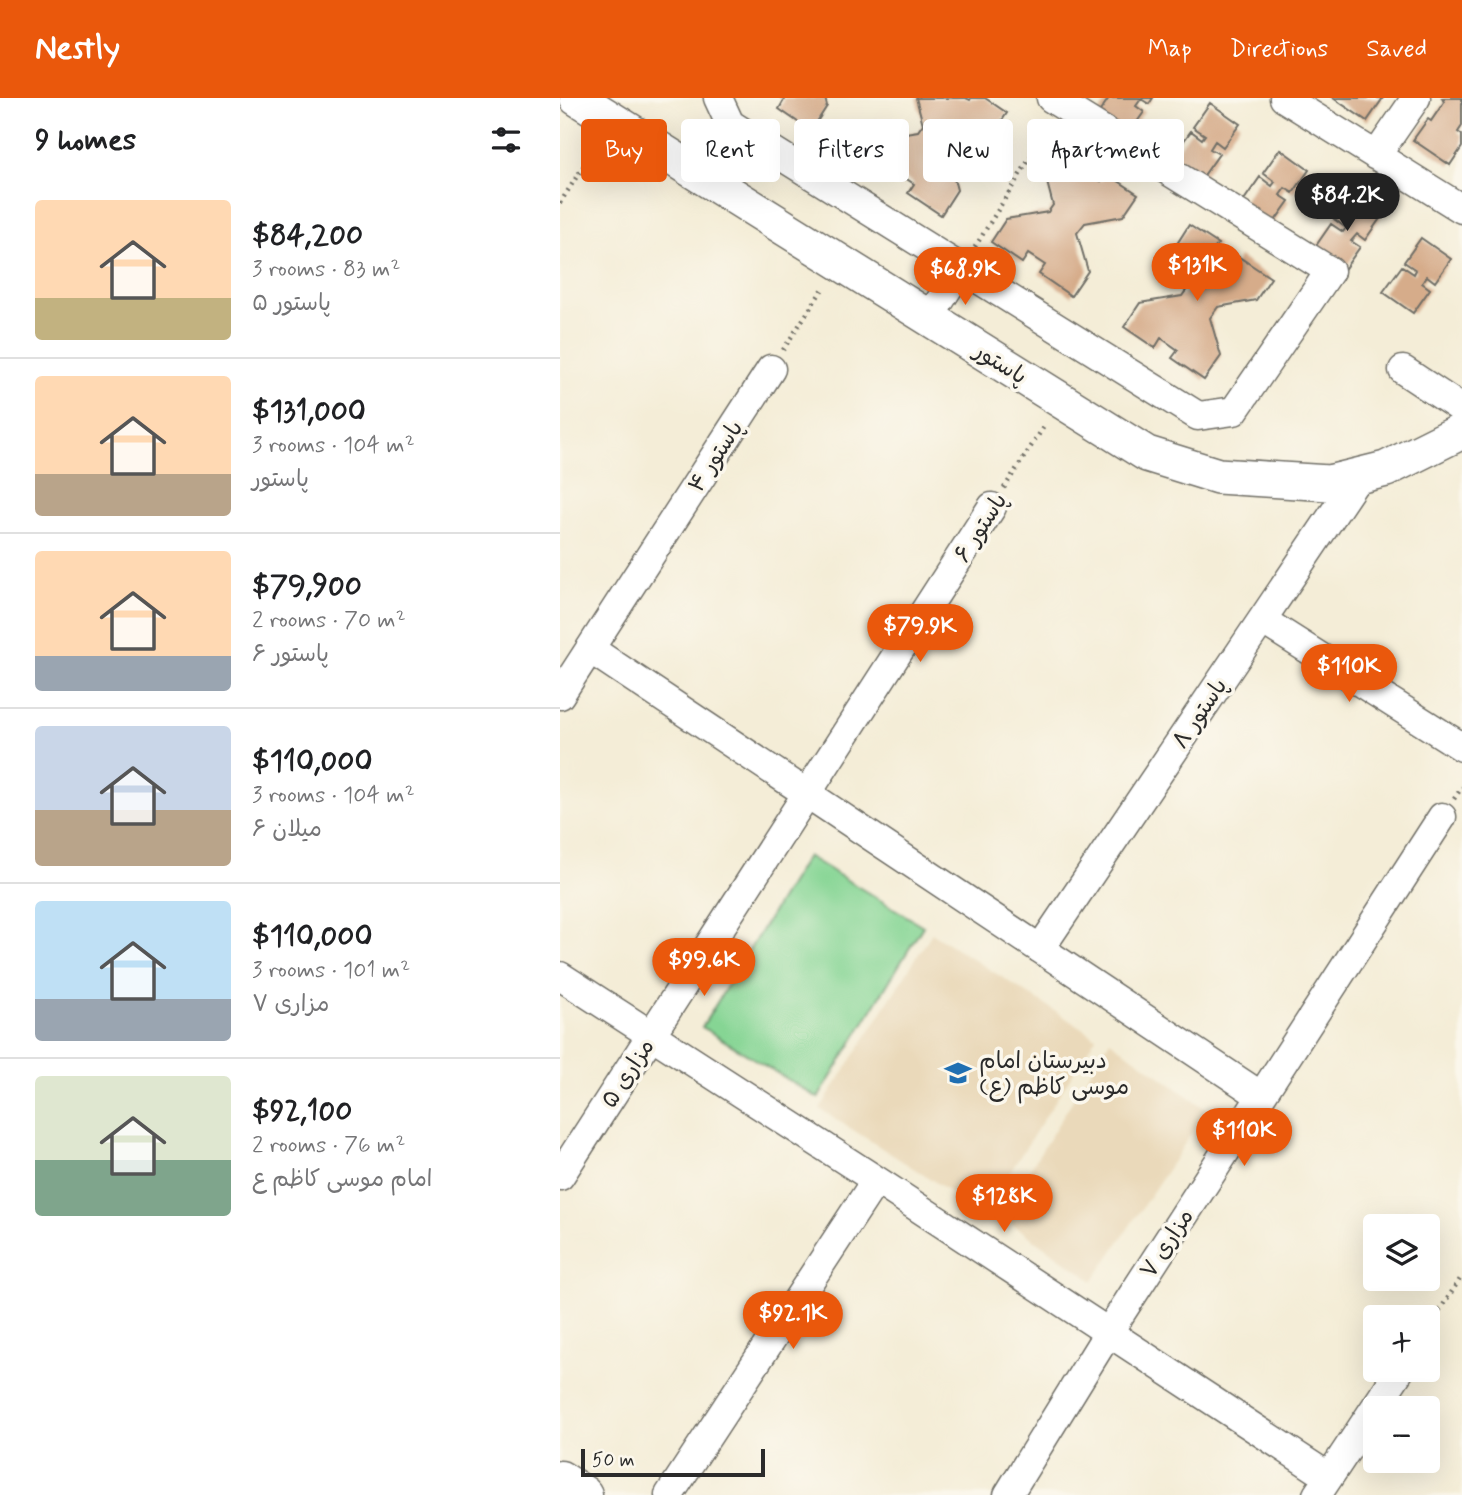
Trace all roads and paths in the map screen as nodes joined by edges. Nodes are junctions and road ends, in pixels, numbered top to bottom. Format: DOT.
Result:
graph roads {
  1 [pos="577,98"];
  2 [pos="719,98"];
  3 [pos="1284,98"];
  4 [pos="1416,98"];
  5 [pos="1057,102"];
  6 [pos="610,119"];
  7 [pos="667,155"];
  8 [pos="1376,156"];
  9 [pos="581,171"];
  10 [pos="560,203"];
  11 [pos="1461,206"];
  12 [pos="840,263"];
  13 [pos="961,268"];
  14 [pos="929,318"];
  15 [pos="771,369"];
  16 [pos="1404,370"];
  17 [pos="1061,400"];
  18 [pos="1462,409"];
  19 [pos="1462,430"];
  20 [pos="1359,476"];
  21 [pos="992,507"];
  22 [pos="1262,620"];
  23 [pos="590,649"];
  24 [pos="560,695"];
  25 [pos="1462,747"];
  26 [pos="807,794"];
  27 [pos="1442,817"];
  28 [pos="1040,950"];
  29 [pos="560,976"];
  30 [pos="650,1036"];
  31 [pos="1261,1096"];
  32 [pos="560,1176"];
  33 [pos="876,1180"];
  34 [pos="1462,1276"];
  35 [pos="1440,1310"];
  36 [pos="1108,1333"];
  37 [pos="1392,1382"];
  38 [pos="560,1480"];
  39 [pos="1323,1486"];
  40 [pos="583,1495"];
  41 [pos="669,1495"];
  42 [pos="1009,1495"];
  1 -- 6 [label="street, پاستور"];
  2 -- 13 [label="street"];
  3 -- 8 [label="street"];
  4 -- 8 [label="street"];
  5 -- 13 [label="path"];
  5 -- 13 [label="street"];
  7 -- 12 [label="street, پاستور"];
  8 -- 11 [label="street"];
  9 -- 10 [label="path"];
  12 -- 14 [label="street, پاستور"];
  12 -- 15 [label="path"];
  13 -- 14 [label="street"];
  14 -- 17 [label="street, پاستور"];
  15 -- 23 [label="street, پاستور ۴"];
  16 -- 18 [label="street"];
  17 -- 20 [label="street, پاستور"];
  17 -- 21 [label="path, پاستور ۶"];
  19 -- 20 [label="street, پاستور"];
  20 -- 22 [label="street, پاستور ۸"];
  21 -- 26 [label="street, پاستور ۶"];
  22 -- 25 [label="street"];
  22 -- 28 [label="street, پاستور ۸"];
  23 -- 24 [label="street, پاستور ۴"];
  23 -- 26 [label="street"];
  26 -- 28 [label="street"];
  26 -- 30 [label="street, مزاری ۵"];
  27 -- 31 [label="street, مزاری ۷"];
  28 -- 31 [label="street"];
  29 -- 30 [label="street"];
  30 -- 32 [label="street, مزاری ۵"];
  30 -- 33 [label="street"];
  31 -- 36 [label="street, مزاری ۷"];
  33 -- 36 [label="street"];
  33 -- 41 [label="street"];
  34 -- 35 [label="path"];
  36 -- 39 [label="street"];
  36 -- 42 [label="street, مزاری ۷"];
  37 -- 39 [label="street"];
  38 -- 40 [label="main road"];
}
